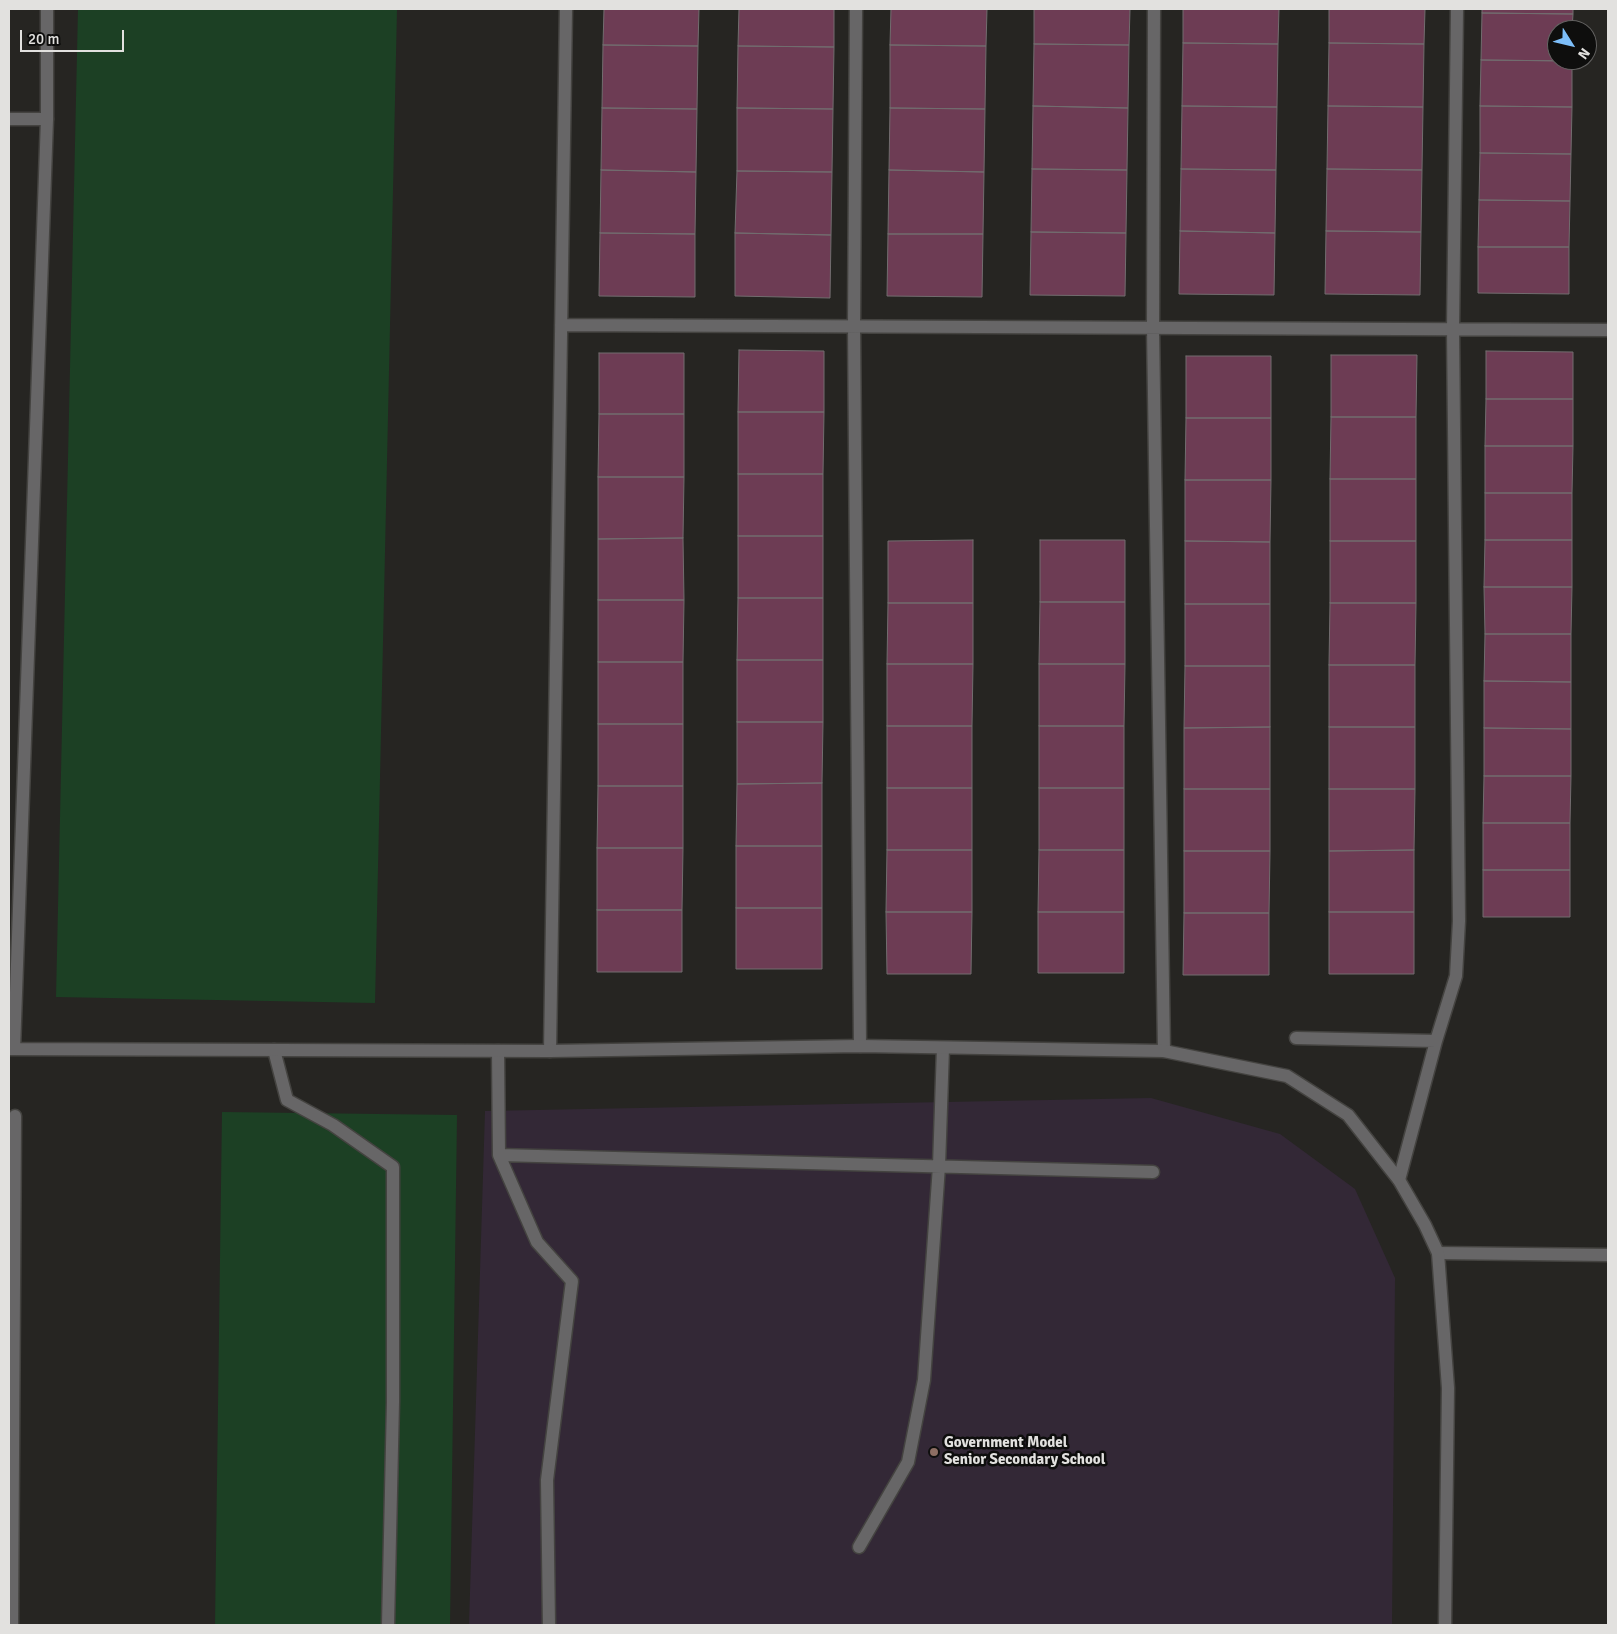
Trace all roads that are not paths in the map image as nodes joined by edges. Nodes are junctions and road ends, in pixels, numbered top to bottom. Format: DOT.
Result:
graph roads {
  1 [pos="47,9"];
  2 [pos="566,9"];
  3 [pos="856,9"];
  4 [pos="1154,9"];
  5 [pos="1457,9"];
  6 [pos="9,119"];
  7 [pos="47,119"];
  8 [pos="562,325"];
  9 [pos="854,326"];
  10 [pos="1153,329"];
  11 [pos="1454,329"];
  12 [pos="1608,330"];
  13 [pos="1296,1038"];
  14 [pos="1436,1041"];
  15 [pos="860,1046"];
  16 [pos="943,1048"];
  17 [pos="11,1049"];
  18 [pos="274,1050"];
  19 [pos="498,1051"];
  20 [pos="1164,1051"];
  21 [pos="550,1052"];
  22 [pos="15,1116"];
  23 [pos="499,1155"];
  24 [pos="939,1166"];
  25 [pos="1153,1172"];
  26 [pos="1399,1180"];
  27 [pos="1438,1253"];
  28 [pos="1608,1255"];
  29 [pos="859,1547"];
  30 [pos="12,1625"];
  31 [pos="388,1625"];
  32 [pos="549,1625"];
  33 [pos="1446,1625"];
  1 -- 7 [label="street"];
  2 -- 8 [label="street"];
  3 -- 9 [label="street"];
  4 -- 10 [label="street"];
  5 -- 11 [label="street"];
  6 -- 7 [label="street"];
  7 -- 17 [label="street"];
  8 -- 9 [label="street"];
  8 -- 21 [label="street"];
  9 -- 10 [label="street"];
  9 -- 15 [label="street"];
  10 -- 11 [label="street"];
  10 -- 20 [label="street"];
  11 -- 12 [label="street"];
  11 -- 14 [label="street"];
  13 -- 14 [label="street"];
  14 -- 26 [label="street"];
  15 -- 16 [label="street"];
  15 -- 21 [label="street"];
  16 -- 20 [label="street"];
  16 -- 24 [label="street"];
  17 -- 18 [label="street"];
  18 -- 19 [label="street"];
  18 -- 31 [label="street"];
  19 -- 21 [label="street"];
  19 -- 23 [label="street"];
  20 -- 26 [label="street"];
  22 -- 30 [label="street"];
  23 -- 24 [label="street"];
  23 -- 32 [label="street"];
  24 -- 25 [label="street"];
  24 -- 29 [label="street"];
  26 -- 27 [label="street"];
  27 -- 28 [label="street"];
  27 -- 33 [label="street"];
}
